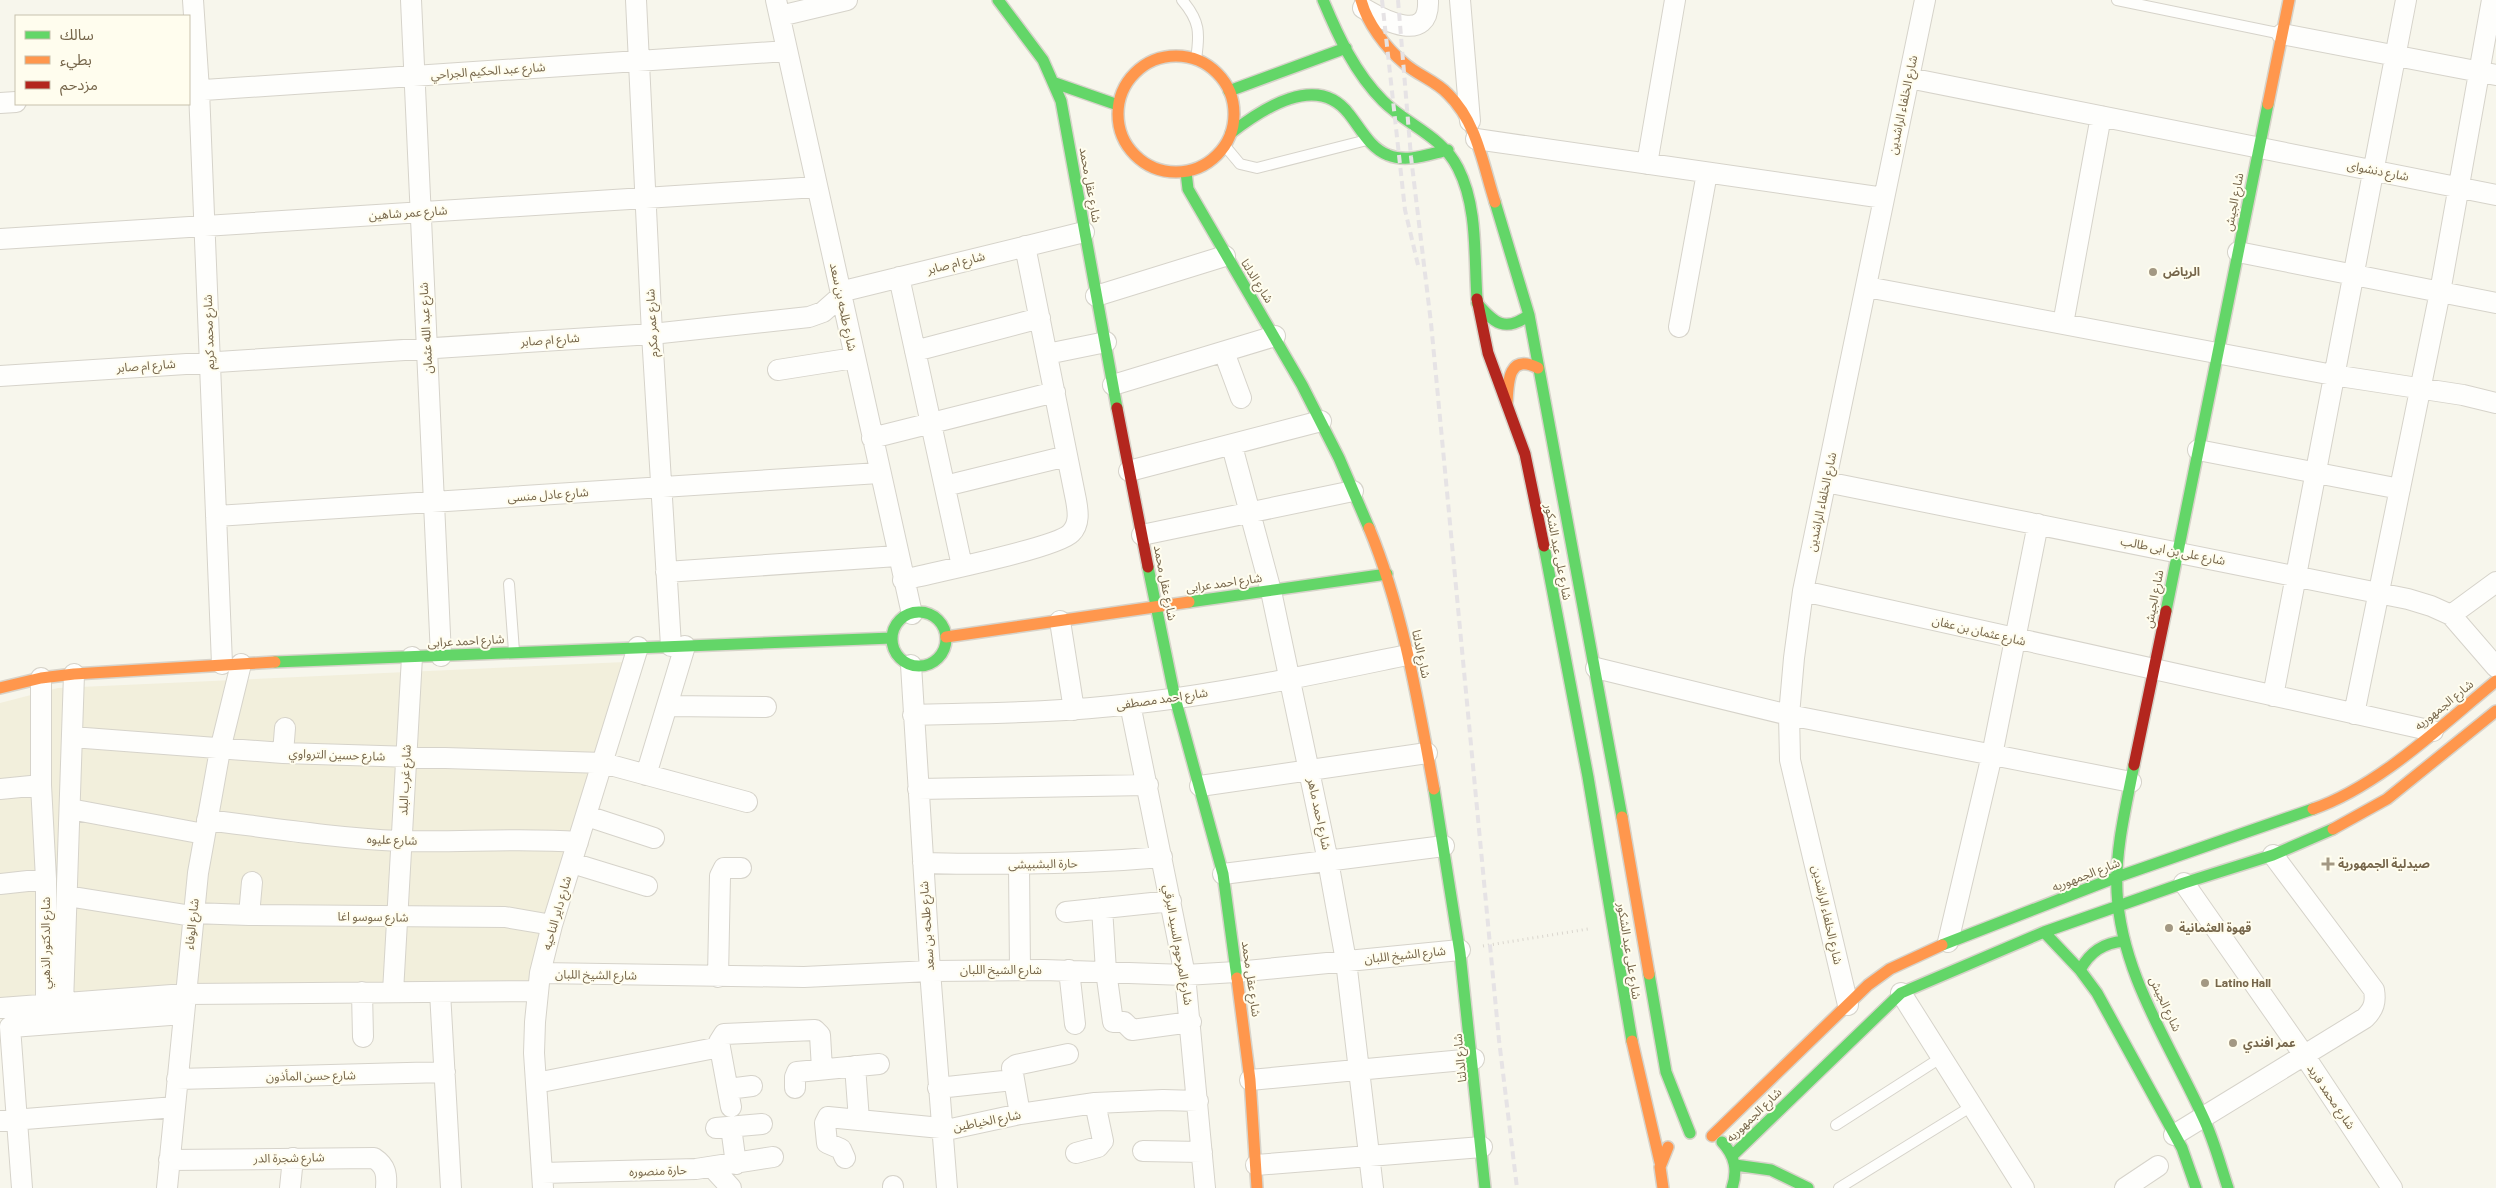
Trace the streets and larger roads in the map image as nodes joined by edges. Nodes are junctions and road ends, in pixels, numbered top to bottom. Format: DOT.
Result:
graph roads {
  1 [pos="193,0"];
  2 [pos="411,0"];
  3 [pos="636,0"];
  4 [pos="847,0"];
  5 [pos="998,0"];
  6 [pos="1323,0"];
  7 [pos="1428,0"];
  8 [pos="1460,0"];
  9 [pos="1675,0"];
  10 [pos="1910,0"];
  11 [pos="2289,0"];
  12 [pos="2406,0"];
  13 [pos="2492,0"];
  14 [pos="1362,4"];
  15 [pos="778,8"];
  16 [pos="1923,9"];
  17 [pos="2282,34"];
  18 [pos="1346,48"];
  19 [pos="787,51"];
  20 [pos="2395,56"];
  21 [pos="640,61"];
  22 [pos="2488,73"];
  23 [pos="414,76"];
  24 [pos="1909,78"];
  25 [pos="1056,83"];
  26 [pos="194,90"];
  27 [pos="1229,90"];
  28 [pos="0,102"];
  29 [pos="15,102"];
  30 [pos="1118,105"];
  31 [pos="2101,116"];
  32 [pos="1473,130"];
  33 [pos="1232,133"];
  34 [pos="2259,147"];
  35 [pos="1448,150"];
  36 [pos="1647,164"];
  37 [pos="2373,170"];
  38 [pos="1186,172"];
  39 [pos="1707,172"];
  40 [pos="817,187"];
  41 [pos="2458,188"];
  42 [pos="2496,195"];
  43 [pos="646,198"];
  44 [pos="1884,198"];
  45 [pos="421,212"];
  46 [pos="205,226"];
  47 [pos="1084,232"];
  48 [pos="0,239"];
  49 [pos="1025,246"];
  50 [pos="2238,252"];
  51 [pos="1225,256"];
  52 [pos="2353,274"];
  53 [pos="899,277"];
  54 [pos="1867,287"];
  55 [pos="2440,292"];
  56 [pos="840,296"];
  57 [pos="1096,296"];
  58 [pos="1477,303"];
  59 [pos="2496,303"];
  60 [pos="1529,315"];
  61 [pos="1040,318"];
  62 [pos="2063,324"];
  63 [pos="1679,327"];
  64 [pos="652,334"];
  65 [pos="1275,336"];
  66 [pos="1106,342"];
  67 [pos="427,348"];
  68 [pos="915,351"];
  69 [pos="1224,352"];
  70 [pos="2218,352"];
  71 [pos="1047,354"];
  72 [pos="854,358"];
  73 [pos="210,362"];
  74 [pos="1538,368"];
  75 [pos="778,370"];
  76 [pos="2334,375"];
  77 [pos="0,376"];
  78 [pos="1113,385"];
  79 [pos="2420,389"];
  80 [pos="1055,392"];
  81 [pos="1241,398"];
  82 [pos="2496,403"];
  83 [pos="1507,404"];
  84 [pos="1321,421"];
  85 [pos="931,424"];
  86 [pos="872,438"];
  87 [pos="1232,446"];
  88 [pos="2198,450"];
  89 [pos="1068,456"];
  90 [pos="1129,471"];
  91 [pos="2315,472"];
  92 [pos="879,473"];
  93 [pos="1826,482"];
  94 [pos="945,486"];
  95 [pos="661,487"];
  96 [pos="2400,489"];
  97 [pos="1353,492"];
  98 [pos="434,502"];
  99 [pos="1249,513"];
  100 [pos="216,516"];
  101 [pos="2038,524"];
  102 [pos="1142,535"];
  103 [pos="2178,551"];
  104 [pos="898,556"];
  105 [pos="962,566"];
  106 [pos="666,572"];
  107 [pos="1387,574"];
  108 [pos="2296,575"];
  109 [pos="903,580"];
  110 [pos="2496,582"];
  111 [pos="1271,591"];
  112 [pos="1803,591"];
  113 [pos="2380,593"];
  114 [pos="1156,607"];
  115 [pos="912,614"];
  116 [pos="2450,614"];
  117 [pos="1060,621"];
  118 [pos="946,637"];
  119 [pos="892,638"];
  120 [pos="2015,639"];
  121 [pos="678,646"];
  122 [pos="638,647"];
  123 [pos="1407,655"];
  124 [pos="441,656"];
  125 [pos="412,657"];
  126 [pos="231,664"];
  127 [pos="911,664"];
  128 [pos="2496,667"];
  129 [pos="1596,668"];
  130 [pos="2154,670"];
  131 [pos="74,674"];
  132 [pos="0,678"];
  133 [pos="41,678"];
  134 [pos="1291,679"];
  135 [pos="2496,681"];
  136 [pos="0,688"];
  137 [pos="2273,696"];
  138 [pos="1175,698"];
  139 [pos="1130,704"];
  140 [pos="667,706"];
  141 [pos="766,707"];
  142 [pos="1074,710"];
  143 [pos="2496,711"];
  144 [pos="2354,714"];
  145 [pos="913,715"];
  146 [pos="1789,715"];
  147 [pos="285,728"];
  148 [pos="2433,731"];
  149 [pos="72,737"];
  150 [pos="220,750"];
  151 [pos="283,753"];
  152 [pos="1427,753"];
  153 [pos="1992,754"];
  154 [pos="406,757"];
  155 [pos="603,763"];
  156 [pos="1310,770"];
  157 [pos="646,775"];
  158 [pos="2131,782"];
  159 [pos="41,784"];
  160 [pos="1148,785"];
  161 [pos="1200,786"];
  162 [pos="0,789"];
  163 [pos="918,789"];
  164 [pos="747,802"];
  165 [pos="70,809"];
  166 [pos="587,816"];
  167 [pos="206,827"];
  168 [pos="654,838"];
  169 [pos="402,841"];
  170 [pos="578,842"];
  171 [pos="1444,846"];
  172 [pos="2272,855"];
  173 [pos="1162,857"];
  174 [pos="1328,861"];
  175 [pos="572,863"];
  176 [pos="923,863"];
  177 [pos="1019,865"];
  178 [pos="740,868"];
  179 [pos="1223,874"];
  180 [pos="2117,876"];
  181 [pos="46,879"];
  182 [pos="252,882"];
  183 [pos="2184,883"];
  184 [pos="0,884"];
  185 [pos="646,886"];
  186 [pos="67,896"];
  187 [pos="1171,901"];
  188 [pos="2118,906"];
  189 [pos="1102,908"];
  190 [pos="1066,912"];
  191 [pos="192,914"];
  192 [pos="248,915"];
  193 [pos="397,917"];
  194 [pos="552,925"];
  195 [pos="2044,932"];
  196 [pos="2124,941"];
  197 [pos="1948,942"];
  198 [pos="1460,950"];
  199 [pos="1346,961"];
  200 [pos="1020,970"];
  201 [pos="1069,970"];
  202 [pos="2080,970"];
  203 [pos="930,971"];
  204 [pos="1106,971"];
  205 [pos="1236,972"];
  206 [pos="1185,975"];
  207 [pos="718,977"];
  208 [pos="539,982"];
  209 [pos="362,992"];
  210 [pos="393,992"];
  211 [pos="440,992"];
  212 [pos="185,994"];
  213 [pos="1901,994"];
  214 [pos="55,1004"];
  215 [pos="1848,1005"];
  216 [pos="0,1008"];
  217 [pos="183,1014"];
  218 [pos="1191,1022"];
  219 [pos="1075,1024"];
  220 [pos="5,1028"];
  221 [pos="363,1037"];
  222 [pos="720,1048"];
  223 [pos="1068,1054"];
  224 [pos="2304,1056"];
  225 [pos="1474,1059"];
  226 [pos="879,1064"];
  227 [pos="855,1066"];
  228 [pos="822,1069"];
  229 [pos="1358,1070"];
  230 [pos="445,1072"];
  231 [pos="177,1079"];
  232 [pos="1013,1080"];
  233 [pos="1250,1080"];
  234 [pos="536,1083"];
  235 [pos="752,1086"];
  236 [pos="795,1088"];
  237 [pos="938,1088"];
  238 [pos="1198,1101"];
  239 [pos="1096,1103"];
  240 [pos="175,1106"];
  241 [pos="1020,1114"];
  242 [pos="2204,1118"];
  243 [pos="8,1120"];
  244 [pos="859,1120"];
  245 [pos="762,1124"];
  246 [pos="942,1129"];
  247 [pos="2174,1135"];
  248 [pos="1712,1136"];
  249 [pos="1682,1137"];
  250 [pos="1482,1148"];
  251 [pos="1143,1151"];
  252 [pos="1202,1152"];
  253 [pos="1076,1153"];
  254 [pos="1369,1156"];
  255 [pos="773,1157"];
  256 [pos="293,1158"];
  257 [pos="845,1158"];
  258 [pos="169,1160"];
  259 [pos="1734,1160"];
  260 [pos="1660,1162"];
  261 [pos="736,1164"];
  262 [pos="1256,1165"];
  263 [pos="2158,1166"];
  264 [pos="712,1167"];
  265 [pos="542,1181"];
  266 [pos="22,1188"];
  267 [pos="167,1188"];
  268 [pos="290,1188"];
  269 [pos="386,1188"];
  270 [pos="451,1188"];
  271 [pos="731,1188"];
  272 [pos="947,1188"];
  273 [pos="1205,1188"];
  274 [pos="1257,1188"];
  275 [pos="1373,1188"];
  276 [pos="1486,1188"];
  277 [pos="1663,1188"];
  278 [pos="1732,1188"];
  279 [pos="1808,1188"];
  280 [pos="2024,1188"];
  281 [pos="2125,1188"];
  282 [pos="2196,1188"];
  283 [pos="2228,1188"];
  284 [pos="2392,1188"];
  1 -- 26 [label="street, شارع محمد كريم"];
  2 -- 23 [label="street, شارع عبد الله عثمان"];
  3 -- 21 [label="street, شارع عمر مكرم"];
  4 -- 15 [label="street"];
  5 -- 25 [label="street, شارع عقل محمد"];
  6 -- 18 [label="street, شارع على عبد الشكور"];
  7 -- 14 [label="street"];
  8 -- 32 [label="street"];
  9 -- 36 [label="street"];
  10 -- 16 [label="street"];
  11 -- 17 [label="street, شارع الجيش"];
  12 -- 20 [label="street"];
  13 -- 22 [label="street"];
  14 -- 32 [label="street, شارع على عبد الشكور"];
  15 -- 19 [label="street, شارع طلحه بن سعد"];
  16 -- 24 [label="street, شارع الخلفاء الراشدين"];
  17 -- 20 [label="street"];
  17 -- 34 [label="street, شارع الجيش"];
  18 -- 27 [label="street"];
  18 -- 35 [label="street, شارع على عبد الشكور"];
  19 -- 21 [label="street, شارع عبد الحكيم الجراحي"];
  19 -- 40 [label="street, شارع طلحه بن سعد"];
  20 -- 22 [label="street"];
  20 -- 37 [label="street"];
  21 -- 23 [label="street, شارع عبد الحكيم الجراحي"];
  21 -- 43 [label="street, شارع عمر مكرم"];
  22 -- 41 [label="street"];
  23 -- 26 [label="street, شارع عبد الحكيم الجراحي"];
  23 -- 45 [label="street, شارع عبد الله عثمان"];
  24 -- 31 [label="street, شارع دنشواى"];
  24 -- 44 [label="street, شارع الخلفاء الراشدين"];
  25 -- 30 [label="street"];
  25 -- 47 [label="street, شارع عقل محمد"];
  26 -- 46 [label="street, شارع محمد كريم"];
  27 -- 30 [label="street"];
  27 -- 33 [label="street"];
  28 -- 29 [label="street"];
  30 -- 38 [label="street"];
  31 -- 34 [label="street, شارع دنشواى"];
  31 -- 62 [label="street"];
  32 -- 36 [label="street"];
  32 -- 60 [label="street, شارع على عبد الشكور"];
  33 -- 35 [label="street"];
  33 -- 38 [label="street"];
  34 -- 37 [label="street, شارع دنشواى"];
  34 -- 50 [label="street, شارع الجيش"];
  35 -- 58 [label="street, شارع على عبد الشكور"];
  36 -- 39 [label="street"];
  37 -- 41 [label="street, شارع دنشواى"];
  37 -- 52 [label="street"];
  38 -- 51 [label="street, شارع الدلتا"];
  39 -- 44 [label="street"];
  39 -- 63 [label="street"];
  40 -- 43 [label="street, شارع عمر شاهين"];
  40 -- 56 [label="street, شارع طلحه بن سعد"];
  41 -- 42 [label="street, شارع دنشواى"];
  41 -- 55 [label="street"];
  43 -- 45 [label="street, شارع عمر شاهين"];
  43 -- 64 [label="street, شارع عمر مكرم"];
  44 -- 54 [label="street, شارع الخلفاء الراشدين"];
  45 -- 46 [label="street, شارع عمر شاهين"];
  45 -- 67 [label="street, شارع عبد الله عثمان"];
  46 -- 48 [label="street, شارع عمر شاهين"];
  46 -- 73 [label="street, شارع محمد كريم"];
  47 -- 49 [label="street, شارع ام صابر"];
  47 -- 57 [label="street, شارع عقل محمد"];
  49 -- 53 [label="street, شارع ام صابر"];
  49 -- 61 [label="street"];
  50 -- 52 [label="street"];
  50 -- 70 [label="street, شارع الجيش"];
  51 -- 57 [label="street"];
  51 -- 65 [label="street, شارع الدلتا"];
  52 -- 55 [label="street"];
  52 -- 76 [label="street"];
  53 -- 56 [label="street, شارع ام صابر"];
  53 -- 68 [label="street"];
  54 -- 62 [label="street"];
  54 -- 93 [label="street, شارع الخلفاء الراشدين"];
  55 -- 59 [label="street"];
  55 -- 79 [label="street"];
  56 -- 64 [label="street, شارع ام صابر"];
  56 -- 72 [label="street, شارع طلحه بن سعد"];
  57 -- 66 [label="street, شارع عقل محمد"];
  58 -- 60 [label="street"];
  58 -- 83 [label="street, شارع على عبد الشكور"];
  60 -- 74 [label="street, شارع على عبد الشكور"];
  61 -- 68 [label="street"];
  61 -- 71 [label="street"];
  62 -- 70 [label="street"];
  64 -- 67 [label="street, شارع ام صابر"];
  64 -- 95 [label="street, شارع عمر مكرم"];
  65 -- 69 [label="street"];
  65 -- 84 [label="street, شارع الدلتا"];
  66 -- 71 [label="street"];
  66 -- 78 [label="street, شارع عقل محمد"];
  67 -- 73 [label="street, شارع ام صابر"];
  67 -- 98 [label="street, شارع عبد الله عثمان"];
  68 -- 85 [label="street"];
  69 -- 78 [label="street"];
  69 -- 81 [label="street"];
  70 -- 76 [label="street"];
  70 -- 88 [label="street, شارع الجيش"];
  71 -- 80 [label="street"];
  72 -- 75 [label="street"];
  72 -- 86 [label="street, شارع طلحه بن سعد"];
  73 -- 77 [label="street, شارع ام صابر"];
  73 -- 100 [label="street, شارع محمد كريم"];
  74 -- 83 [label="street"];
  74 -- 129 [label="street, شارع على عبد الشكور"];
  76 -- 79 [label="street"];
  76 -- 91 [label="street"];
  78 -- 90 [label="street, شارع عقل محمد"];
  79 -- 82 [label="street"];
  79 -- 96 [label="street"];
  80 -- 85 [label="street"];
  80 -- 89 [label="street"];
  83 -- 260 [label="street, شارع على عبد الشكور"];
  84 -- 87 [label="street"];
  84 -- 97 [label="street, شارع الدلتا"];
  85 -- 86 [label="street"];
  85 -- 94 [label="street"];
  86 -- 92 [label="street, شارع طلحه بن سعد"];
  87 -- 90 [label="street"];
  87 -- 99 [label="street, شارع احمد ماهر"];
  88 -- 91 [label="street"];
  88 -- 103 [label="street, شارع الجيش"];
  89 -- 94 [label="street"];
  89 -- 105 [label="street"];
  90 -- 102 [label="street, شارع عقل محمد"];
  91 -- 96 [label="street"];
  91 -- 108 [label="street"];
  92 -- 95 [label="street, شارع عادل منسى"];
  92 -- 104 [label="street, شارع طلحه بن سعد"];
  93 -- 101 [label="street, شارع على بن ابى طالب"];
  93 -- 112 [label="street, شارع الخلفاء الراشدين"];
  94 -- 105 [label="street"];
  95 -- 98 [label="street, شارع عادل منسى"];
  95 -- 106 [label="street, شارع عمر مكرم"];
  96 -- 113 [label="street"];
  97 -- 99 [label="street"];
  97 -- 107 [label="street, شارع الدلتا"];
  98 -- 100 [label="street, شارع عادل منسى"];
  98 -- 124 [label="street, شارع عبد الله عثمان"];
  99 -- 102 [label="street"];
  99 -- 111 [label="street, شارع احمد ماهر"];
  100 -- 126 [label="street, شارع محمد كريم"];
  101 -- 103 [label="street, شارع على بن ابى طالب"];
  101 -- 120 [label="street"];
  102 -- 114 [label="street, شارع عقل محمد"];
  103 -- 108 [label="street, شارع على بن ابى طالب"];
  103 -- 130 [label="street, شارع الجيش"];
  104 -- 106 [label="street"];
  104 -- 109 [label="street, شارع طلحه بن سعد"];
  105 -- 109 [label="street"];
  106 -- 121 [label="street, شارع عمر مكرم"];
  107 -- 111 [label="street, شارع احمد عرابى"];
  107 -- 123 [label="street, شارع الدلتا"];
  108 -- 113 [label="street, شارع على بن ابى طالب"];
  108 -- 137 [label="street"];
  109 -- 115 [label="street, شارع طلحه بن سعد"];
  110 -- 116 [label="street"];
  111 -- 114 [label="street, شارع احمد عرابى"];
  111 -- 134 [label="street, شارع احمد ماهر"];
  112 -- 120 [label="street, شارع عثمان بن عفان"];
  112 -- 146 [label="street, شارع الخلفاء الراشدين"];
  113 -- 116 [label="street, شارع على بن ابى طالب"];
  113 -- 144 [label="street"];
  114 -- 117 [label="street, شارع احمد عرابى"];
  114 -- 138 [label="street, شارع عقل محمد"];
  115 -- 118 [label="street"];
  115 -- 119 [label="street"];
  116 -- 128 [label="street, شارع على بن ابى طالب"];
  117 -- 118 [label="street, شارع احمد عرابى"];
  117 -- 142 [label="street"];
  118 -- 127 [label="street"];
  119 -- 121 [label="street, شارع احمد عرابى"];
  119 -- 127 [label="street"];
  120 -- 130 [label="street, شارع عثمان بن عفان"];
  120 -- 153 [label="street"];
  121 -- 122 [label="street, شارع احمد عرابى"];
  121 -- 140 [label="street"];
  122 -- 124 [label="street, شارع احمد عرابى"];
  122 -- 155 [label="street, شارع داير الناحيه"];
  123 -- 134 [label="street, شارع احمد مصطفى"];
  123 -- 152 [label="street, شارع الدلتا"];
  124 -- 125 [label="street, شارع احمد عرابى"];
  125 -- 126 [label="street, شارع احمد عرابى"];
  125 -- 154 [label="street, شارع غرب البلد"];
  126 -- 131 [label="street, شارع احمد عرابى"];
  126 -- 150 [label="street, شارع الوفاء"];
  127 -- 145 [label="street, شارع طلحه بن سعد"];
  129 -- 146 [label="street"];
  129 -- 249 [label="street, شارع على عبد الشكور"];
  130 -- 137 [label="street, شارع عثمان بن عفان"];
  130 -- 158 [label="street, شارع الجيش"];
  131 -- 133 [label="street, شارع احمد عرابى"];
  131 -- 149 [label="street"];
  132 -- 133 [label="street, شارع احمد عرابى"];
  133 -- 136 [label="street, شارع احمد عرابى"];
  133 -- 159 [label="street, شارع الدكتور الذهبي"];
  134 -- 138 [label="street, شارع احمد مصطفى"];
  134 -- 156 [label="street, شارع احمد ماهر"];
  135 -- 148 [label="street, شارع الجمهوريه"];
  137 -- 144 [label="street, شارع عثمان بن عفان"];
  138 -- 139 [label="street, شارع احمد مصطفى"];
  138 -- 161 [label="street, شارع عقل محمد"];
  139 -- 142 [label="street, شارع احمد مصطفى"];
  139 -- 160 [label="street, شارع المرحوم السيد البرقي"];
  140 -- 141 [label="street"];
  140 -- 157 [label="street"];
  142 -- 145 [label="street, شارع احمد مصطفى"];
  143 -- 172 [label="street, شارع الجمهوريه"];
  144 -- 148 [label="street, شارع عثمان بن عفان"];
  145 -- 163 [label="street, شارع طلحه بن سعد"];
  146 -- 153 [label="street"];
  146 -- 215 [label="street, شارع الخلفاء الراشدين"];
  147 -- 151 [label="street"];
  148 -- 180 [label="street, شارع الجمهوريه"];
  149 -- 150 [label="street, شارع حسين الترواوي"];
  149 -- 165 [label="street"];
  150 -- 151 [label="street, شارع حسين الترواوي"];
  150 -- 167 [label="street, شارع الوفاء"];
  151 -- 154 [label="street, شارع حسين الترواوي"];
  152 -- 156 [label="street"];
  152 -- 171 [label="street, شارع الدلتا"];
  153 -- 158 [label="street"];
  153 -- 197 [label="street"];
  154 -- 155 [label="street, شارع حسين الترواوي"];
  154 -- 169 [label="street, شارع غرب البلد"];
  155 -- 157 [label="street, شارع حسين الترواوي"];
  155 -- 166 [label="street, شارع داير الناحيه"];
  156 -- 161 [label="street"];
  156 -- 174 [label="street, شارع احمد ماهر"];
  157 -- 164 [label="street, شارع حسين الترواوي"];
  158 -- 180 [label="street, شارع الجيش"];
  159 -- 162 [label="street"];
  159 -- 181 [label="street, شارع الدكتور الذهبي"];
  160 -- 163 [label="street"];
  160 -- 173 [label="street, شارع المرحوم السيد البرقي"];
  161 -- 179 [label="street, شارع عقل محمد"];
  163 -- 176 [label="street, شارع طلحه بن سعد"];
  165 -- 167 [label="street, شارع عليوه"];
  165 -- 186 [label="street"];
  166 -- 168 [label="street"];
  166 -- 170 [label="street, شارع داير الناحيه"];
  167 -- 169 [label="street, شارع عليوه"];
  167 -- 191 [label="street, شارع الوفاء"];
  169 -- 170 [label="street, شارع عليوه"];
  169 -- 193 [label="street, شارع غرب البلد"];
  170 -- 175 [label="street, شارع داير الناحيه"];
  171 -- 174 [label="street"];
  171 -- 198 [label="street, شارع الدلتا"];
  172 -- 183 [label="street, شارع الجمهوريه"];
  172 -- 224 [label="street"];
  173 -- 177 [label="street, حارة البشبيشى"];
  173 -- 187 [label="street, شارع المرحوم السيد البرقي"];
  174 -- 179 [label="street"];
  174 -- 199 [label="street, شارع احمد ماهر"];
  175 -- 185 [label="street"];
  175 -- 194 [label="street, شارع داير الناحيه"];
  176 -- 177 [label="street, حارة البشبيشى"];
  176 -- 203 [label="street, شارع طلحه بن سعد"];
  177 -- 200 [label="street"];
  178 -- 207 [label="street"];
  179 -- 205 [label="street, شارع عقل محمد"];
  180 -- 188 [label="street, شارع الجيش"];
  180 -- 197 [label="street, شارع الجمهوريه"];
  181 -- 184 [label="street"];
  181 -- 214 [label="street, شارع الدكتور الذهبي"];
  182 -- 192 [label="street"];
  183 -- 188 [label="street, شارع الجمهوريه"];
  183 -- 224 [label="street, شارع محمد فريد"];
  186 -- 191 [label="street, شارع سوسو اغا"];
  186 -- 214 [label="street"];
  187 -- 189 [label="street"];
  187 -- 206 [label="street, شارع المرحوم السيد البرقي"];
  188 -- 195 [label="street, شارع الجمهوريه"];
  188 -- 196 [label="street, شارع الجيش"];
  189 -- 190 [label="street"];
  189 -- 204 [label="street"];
  191 -- 192 [label="street, شارع سوسو اغا"];
  191 -- 212 [label="street, شارع الوفاء"];
  192 -- 193 [label="street, شارع سوسو اغا"];
  193 -- 194 [label="street, شارع سوسو اغا"];
  193 -- 210 [label="street, شارع غرب البلد"];
  194 -- 208 [label="street, شارع داير الناحيه"];
  195 -- 202 [label="street"];
  195 -- 213 [label="street, شارع الجمهوريه"];
  196 -- 202 [label="street"];
  196 -- 242 [label="street, شارع الجيش"];
  197 -- 215 [label="street, شارع الجمهوريه"];
  198 -- 199 [label="street, شارع الشيخ اللبان"];
  198 -- 225 [label="street, شارع الدلتا"];
  199 -- 205 [label="street, شارع الشيخ اللبان"];
  199 -- 229 [label="street, شارع احمد ماهر"];
  200 -- 201 [label="street, شارع الشيخ اللبان"];
  200 -- 203 [label="street, شارع الشيخ اللبان"];
  201 -- 204 [label="street, شارع الشيخ اللبان"];
  201 -- 219 [label="street"];
  202 -- 247 [label="street"];
  203 -- 207 [label="street, شارع الشيخ اللبان"];
  203 -- 237 [label="street, شارع طلحه بن سعد"];
  204 -- 206 [label="street, شارع الشيخ اللبان"];
  204 -- 218 [label="street"];
  205 -- 206 [label="street, شارع الشيخ اللبان"];
  205 -- 233 [label="street, شارع عقل محمد"];
  206 -- 218 [label="street, شارع المرحوم السيد البرقي"];
  207 -- 208 [label="street, شارع الشيخ اللبان"];
  208 -- 211 [label="street, شارع الشيخ اللبان"];
  208 -- 234 [label="street, شارع داير الناحيه"];
  209 -- 210 [label="street, شارع الشيخ اللبان"];
  209 -- 212 [label="street, شارع الشيخ اللبان"];
  209 -- 221 [label="street"];
  210 -- 211 [label="street, شارع الشيخ اللبان"];
  211 -- 230 [label="street"];
  212 -- 214 [label="street, شارع الشيخ اللبان"];
  212 -- 217 [label="street, شارع الوفاء"];
  213 -- 259 [label="street, شارع الجمهوريه"];
  213 -- 280 [label="street"];
  214 -- 216 [label="street, شارع الشيخ اللبان"];
  214 -- 220 [label="street, شارع الدكتور الذهبي"];
  215 -- 248 [label="street, شارع الجمهوريه"];
  217 -- 220 [label="street"];
  217 -- 231 [label="street, شارع الوفاء"];
  218 -- 238 [label="street, شارع المرحوم السيد البرقي"];
  220 -- 243 [label="street"];
  222 -- 228 [label="street"];
  222 -- 234 [label="street"];
  222 -- 235 [label="street"];
  223 -- 232 [label="street"];
  224 -- 242 [label="street"];
  224 -- 284 [label="street, شارع محمد فريد"];
  225 -- 229 [label="street"];
  225 -- 250 [label="street, شارع الدلتا"];
  226 -- 227 [label="street"];
  227 -- 228 [label="street"];
  227 -- 244 [label="street"];
  228 -- 236 [label="street"];
  229 -- 233 [label="street"];
  229 -- 254 [label="street, شارع احمد ماهر"];
  230 -- 231 [label="street, شارع حسن المأذون"];
  230 -- 270 [label="street"];
  231 -- 240 [label="street, شارع الوفاء"];
  232 -- 237 [label="street"];
  232 -- 241 [label="street"];
  233 -- 262 [label="street, شارع عقل محمد"];
  234 -- 265 [label="street, شارع داير الناحيه"];
  237 -- 246 [label="street, شارع طلحه بن سعد"];
  238 -- 239 [label="street, شارع الخياطين"];
  238 -- 252 [label="street, شارع المرحوم السيد البرقي"];
  239 -- 241 [label="street, شارع الخياطين"];
  239 -- 253 [label="street"];
  240 -- 243 [label="street"];
  240 -- 258 [label="street, شارع الوفاء"];
  241 -- 246 [label="street, شارع الخياطين"];
  242 -- 247 [label="street"];
  242 -- 283 [label="street, شارع الجيش"];
  243 -- 266 [label="street"];
  244 -- 246 [label="street, شارع الخياطين"];
  244 -- 257 [label="street, شارع الخياطين"];
  245 -- 261 [label="street"];
  246 -- 272 [label="street, شارع طلحه بن سعد"];
  247 -- 282 [label="street"];
  248 -- 249 [label="street"];
  248 -- 259 [label="street"];
  249 -- 260 [label="street"];
  250 -- 254 [label="street"];
  250 -- 276 [label="street, شارع الدلتا"];
  251 -- 252 [label="street"];
  252 -- 273 [label="street, شارع المرحوم السيد البرقي"];
  254 -- 262 [label="street"];
  254 -- 275 [label="street, شارع احمد ماهر"];
  255 -- 261 [label="street, حارة منصوره"];
  256 -- 258 [label="street, شارع شجرة الدر"];
  256 -- 268 [label="street"];
  256 -- 269 [label="street, شارع شجرة الدر"];
  258 -- 267 [label="street, شارع الوفاء"];
  259 -- 278 [label="street"];
  259 -- 279 [label="street"];
  260 -- 277 [label="street, شارع على عبد الشكور"];
  261 -- 264 [label="street, حارة منصوره"];
  262 -- 274 [label="street, شارع عقل محمد"];
  263 -- 281 [label="street"];
  264 -- 265 [label="street, حارة منصوره"];
  264 -- 271 [label="street"];
}
